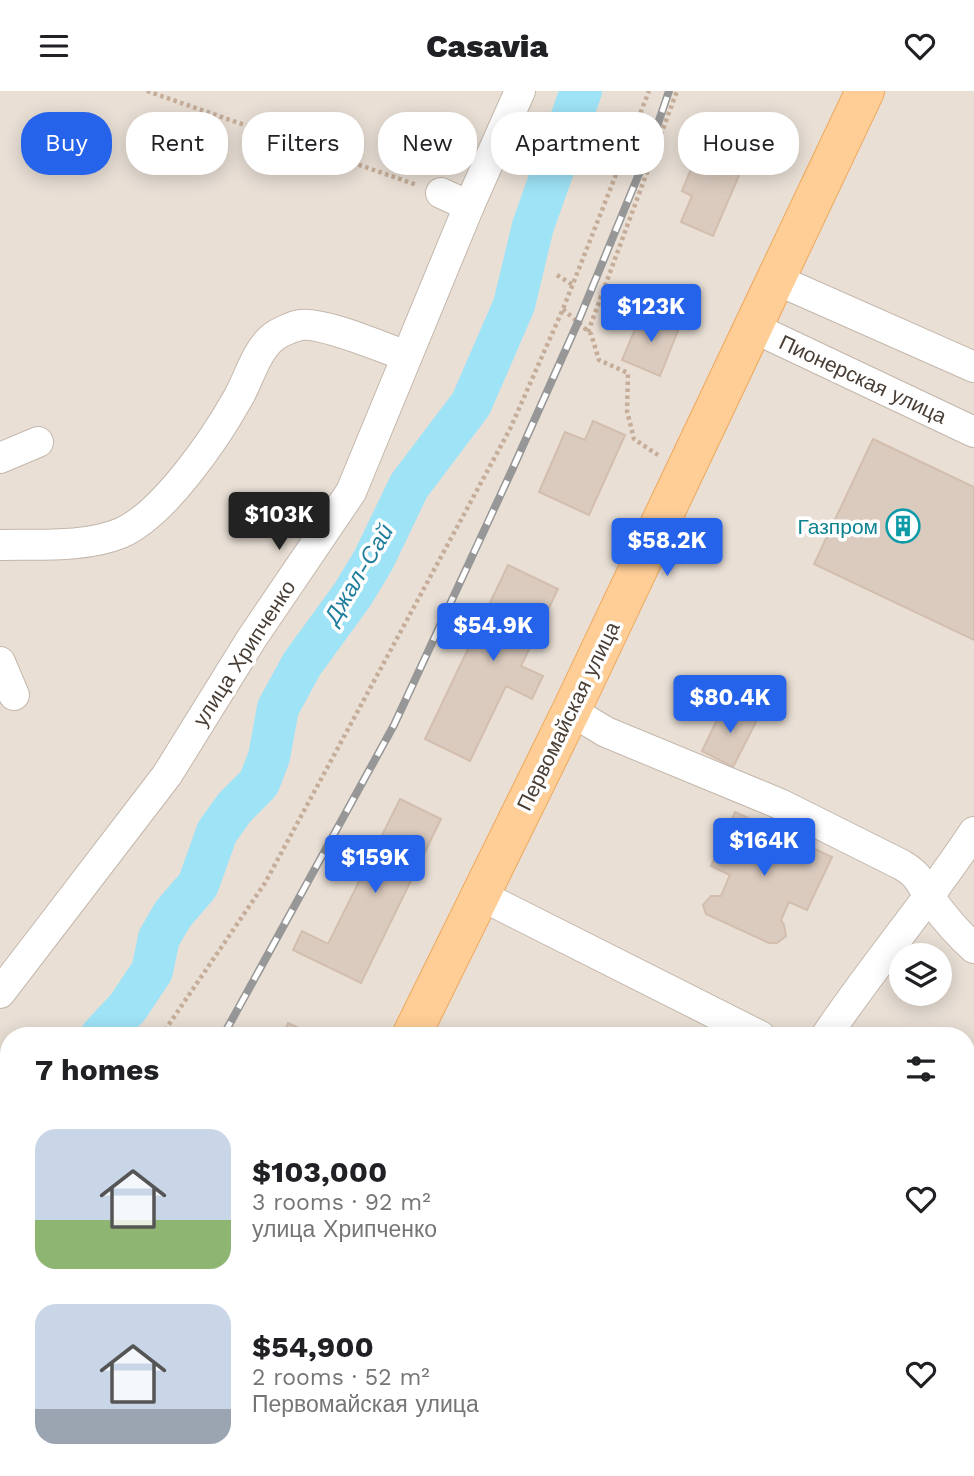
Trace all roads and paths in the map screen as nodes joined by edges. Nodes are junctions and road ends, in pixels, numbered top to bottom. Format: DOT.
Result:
graph roads {
  1 [pos="147,91"];
  2 [pos="520,91"];
  3 [pos="649,91"];
  4 [pos="677,91"];
  5 [pos="865,91"];
  6 [pos="441,194"];
  7 [pos="469,206"];
  8 [pos="557,275"];
  9 [pos="775,279"];
  10 [pos="573,285"];
  11 [pos="563,309"];
  12 [pos="752,327"];
  13 [pos="588,332"];
  14 [pos="407,356"];
  15 [pos="974,367"];
  16 [pos="974,432"];
  17 [pos="38,442"];
  18 [pos="658,454"];
  19 [pos="0,458"];
  20 [pos="0,545"];
  21 [pos="0,662"];
  22 [pos="14,695"];
  23 [pos="571,711"];
  24 [pos="974,832"];
  25 [pos="480,895"];
  26 [pos="930,897"];
  27 [pos="974,948"];
  28 [pos="0,993"];
  29 [pos="167,1027"];
  30 [pos="415,1027"];
  31 [pos="742,1027"];
  32 [pos="832,1027"];
  1 -- 6 [label="path"];
  2 -- 7 [label="street, улица Хрипченко"];
  3 -- 10 [label="path"];
  4 -- 13 [label="path"];
  5 -- 9 [label="main road, Первомайская улица"];
  6 -- 7 [label="street"];
  7 -- 14 [label="street, улица Хрипченко"];
  8 -- 10 [label="path"];
  9 -- 12 [label="main road, Первомайская улица"];
  9 -- 15 [label="street"];
  10 -- 11 [label="path"];
  11 -- 13 [label="path"];
  11 -- 29 [label="path"];
  12 -- 16 [label="street, Пионерская улица"];
  12 -- 23 [label="main road, Первомайская улица"];
  13 -- 18 [label="path"];
  14 -- 20 [label="street"];
  14 -- 28 [label="street, улица Хрипченко"];
  17 -- 19 [label="street"];
  21 -- 22 [label="street"];
  23 -- 25 [label="main road, Первомайская улица"];
  23 -- 26 [label="street"];
  24 -- 26 [label="street"];
  25 -- 30 [label="main road, Первомайская улица"];
  25 -- 31 [label="street"];
  26 -- 27 [label="street"];
  26 -- 32 [label="street"];
}
